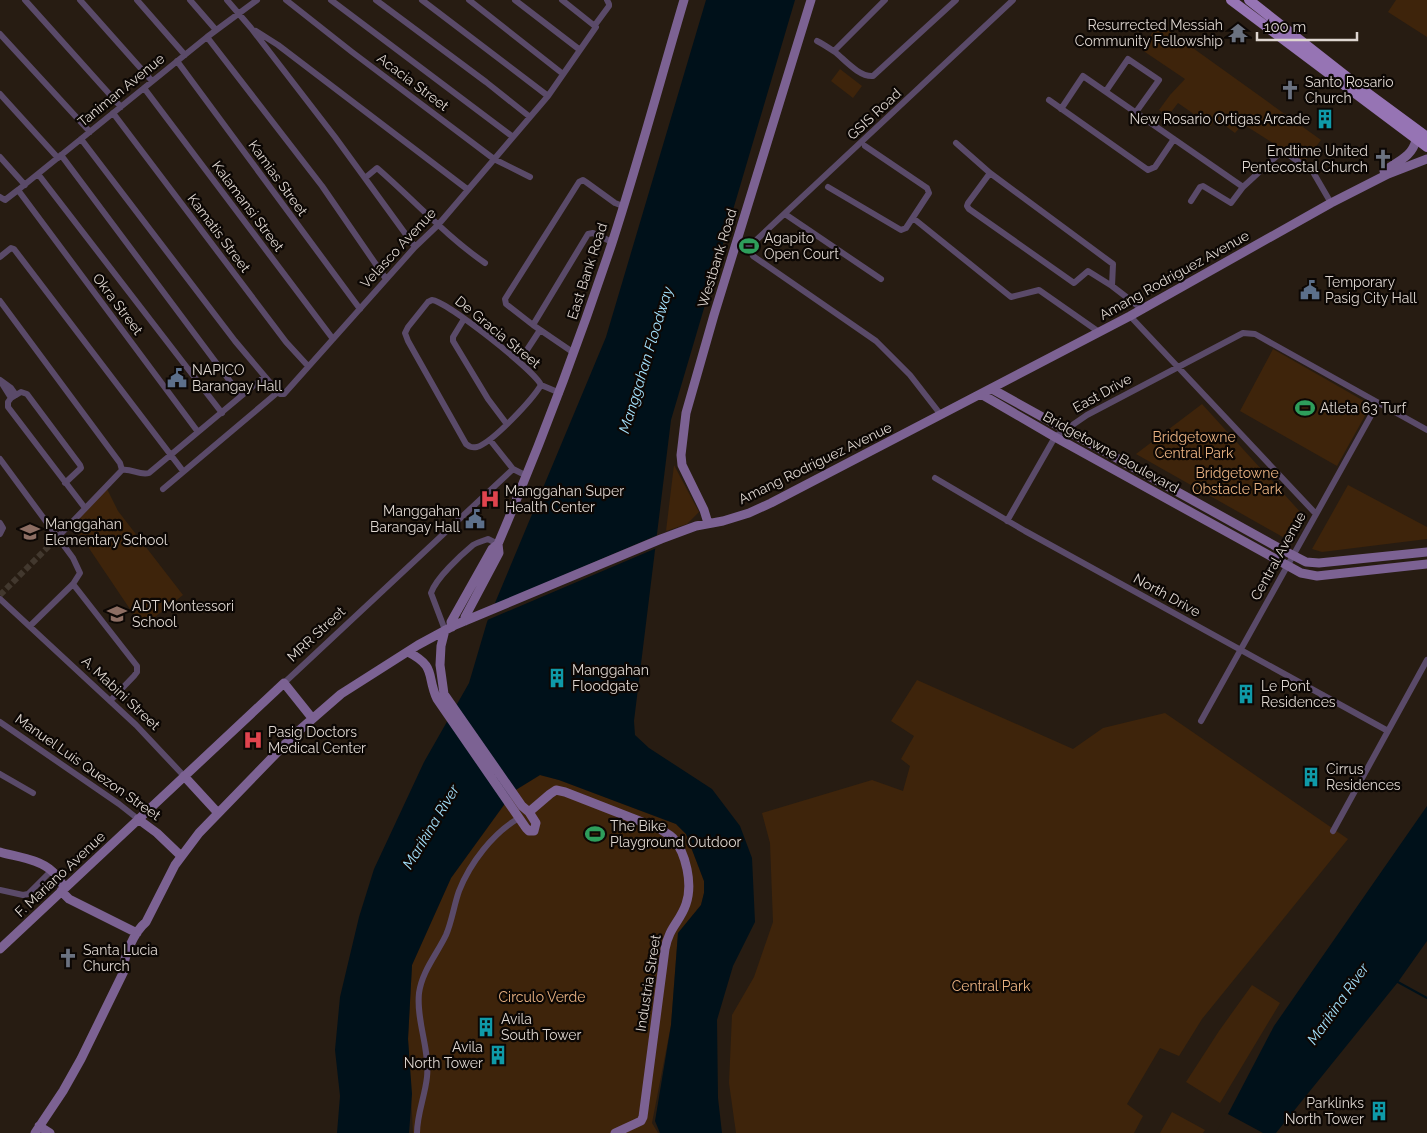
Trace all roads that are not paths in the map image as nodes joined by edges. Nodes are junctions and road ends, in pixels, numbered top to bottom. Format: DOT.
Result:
graph roads {
  1 [pos="25,0"];
  2 [pos="80,0"];
  3 [pos="137,0"];
  4 [pos="190,0"];
  5 [pos="227,0"];
  6 [pos="257,0"];
  7 [pos="286,0"];
  8 [pos="330,0"];
  9 [pos="376,0"];
  10 [pos="422,0"];
  11 [pos="469,0"];
  12 [pos="515,0"];
  13 [pos="562,0"];
  14 [pos="606,0"];
  15 [pos="684,0"];
  16 [pos="811,0"];
  17 [pos="885,0"];
  18 [pos="956,0"];
  19 [pos="1013,0"];
  20 [pos="1231,0"];
  21 [pos="1249,0"];
  22 [pos="239,13"];
  23 [pos="596,26"];
  24 [pos="251,28"];
  25 [pos="216,30"];
  26 [pos="0,34"];
  27 [pos="207,37"];
  28 [pos="817,41"];
  29 [pos="580,50"];
  30 [pos="834,51"];
  31 [pos="185,55"];
  32 [pos="177,61"];
  33 [pos="564,74"];
  34 [pos="152,81"];
  35 [pos="144,88"];
  36 [pos="1106,91"];
  37 [pos="0,94"];
  38 [pos="548,96"];
  39 [pos="1048,100"];
  40 [pos="121,107"];
  41 [pos="1061,109"];
  42 [pos="1136,112"];
  43 [pos="113,113"];
  44 [pos="530,117"];
  45 [pos="90,132"];
  46 [pos="513,137"];
  47 [pos="1427,137"];
  48 [pos="81,139"];
  49 [pos="1174,140"];
  50 [pos="1416,140"];
  51 [pos="956,143"];
  52 [pos="865,146"];
  53 [pos="1427,146"];
  54 [pos="0,156"];
  55 [pos="60,157"];
  56 [pos="494,159"];
  57 [pos="1427,159"];
  58 [pos="990,173"];
  59 [pos="38,174"];
  60 [pos="530,177"];
  61 [pos="365,178"];
  62 [pos="1371,182"];
  63 [pos="25,185"];
  64 [pos="828,187"];
  65 [pos="1243,187"];
  66 [pos="467,189"];
  67 [pos="18,190"];
  68 [pos="1,198"];
  69 [pos="1191,202"];
  70 [pos="1331,202"];
  71 [pos="623,206"];
  72 [pos="785,214"];
  73 [pos="913,218"];
  74 [pos="438,225"];
  75 [pos="737,241"];
  76 [pos="612,242"];
  77 [pos="751,246"];
  78 [pos="414,247"];
  79 [pos="0,257"];
  80 [pos="485,263"];
  81 [pos="386,279"];
  82 [pos="881,279"];
  83 [pos="1112,286"];
  84 [pos="0,301"];
  85 [pos="360,309"];
  86 [pos="1142,309"];
  87 [pos="1130,316"];
  88 [pos="464,319"];
  89 [pos="533,325"];
  90 [pos="540,330"];
  91 [pos="1099,332"];
  92 [pos="333,339"];
  93 [pos="574,353"];
  94 [pos="519,362"];
  95 [pos="308,366"];
  96 [pos="1178,367"];
  97 [pos="264,377"];
  98 [pos="0,381"];
  99 [pos="541,385"];
  100 [pos="992,389"];
  101 [pos="278,392"];
  102 [pos="560,393"];
  103 [pos="981,394"];
  104 [pos="14,396"];
  105 [pos="241,396"];
  106 [pos="1378,403"];
  107 [pos="222,413"];
  108 [pos="941,414"];
  109 [pos="506,423"];
  110 [pos="1065,430"];
  111 [pos="1427,430"];
  112 [pos="198,432"];
  113 [pos="1055,437"];
  114 [pos="490,440"];
  115 [pos="171,455"];
  116 [pos="0,459"];
  117 [pos="513,468"];
  118 [pos="122,470"];
  119 [pos="183,471"];
  120 [pos="527,476"];
  121 [pos="935,478"];
  122 [pos="65,483"];
  123 [pos="163,488"];
  124 [pos="85,508"];
  125 [pos="1316,514"];
  126 [pos="1008,521"];
  127 [pos="0,523"];
  128 [pos="708,524"];
  129 [pos="0,534"];
  130 [pos="56,540"];
  131 [pos="498,544"];
  132 [pos="1427,552"];
  133 [pos="1292,556"];
  134 [pos="1427,564"];
  135 [pos="1287,566"];
  136 [pos="73,584"];
  137 [pos="0,599"];
  138 [pos="465,621"];
  139 [pos="30,626"];
  140 [pos="448,629"];
  141 [pos="418,645"];
  142 [pos="1241,649"];
  143 [pos="408,652"];
  144 [pos="1427,660"];
  145 [pos="440,665"];
  146 [pos="429,666"];
  147 [pos="284,683"];
  148 [pos="1323,695"];
  149 [pos="440,696"];
  150 [pos="110,700"];
  151 [pos="1319,703"];
  152 [pos="312,718"];
  153 [pos="1201,721"];
  154 [pos="0,722"];
  155 [pos="1388,731"];
  156 [pos="0,774"];
  157 [pos="184,776"];
  158 [pos="33,793"];
  159 [pos="520,811"];
  160 [pos="218,813"];
  161 [pos="138,819"];
  162 [pos="1333,831"];
  163 [pos="0,852"];
  164 [pos="181,856"];
  165 [pos="52,870"];
  166 [pos="0,890"];
  167 [pos="63,890"];
  168 [pos="146,922"];
  169 [pos="137,933"];
  170 [pos="0,949"];
  171 [pos="122,972"];
  172 [pos="37,1130"];
  173 [pos="50,1133"];
  174 [pos="417,1133"];
  175 [pos="615,1133"];
  1 -- 40 [label="street"];
  2 -- 34 [label="street"];
  3 -- 31 [label="street"];
  4 -- 25 [label="street"];
  5 -- 22 [label="street"];
  6 -- 22 [label="street, Taniman Avenue"];
  7 -- 56 [label="street, Acacia Street"];
  8 -- 46 [label="street"];
  9 -- 44 [label="street"];
  10 -- 38 [label="street"];
  11 -- 33 [label="street"];
  12 -- 29 [label="street"];
  13 -- 23 [label="street"];
  14 -- 23 [label="street, Velasco Avenue"];
  15 -- 71 [label="street, East Bank Road"];
  16 -- 75 [label="street, Westbank Road"];
  17 -- 30 [label="street"];
  18 -- 30 [label="street"];
  19 -- 72 [label="street, GSIS Road"];
  20 -- 50 [label="main road"];
  21 -- 47 [label="main road"];
  22 -- 24 [label="street"];
  22 -- 25 [label="street, Taniman Avenue"];
  23 -- 29 [label="street, Velasco Avenue"];
  24 -- 61 [label="street"];
  24 -- 66 [label="street"];
  25 -- 27 [label="street, Taniman Avenue"];
  26 -- 45 [label="street"];
  27 -- 31 [label="street, Taniman Avenue"];
  27 -- 81 [label="street"];
  28 -- 30 [label="street"];
  29 -- 33 [label="street, Velasco Avenue"];
  31 -- 32 [label="street, Taniman Avenue"];
  32 -- 34 [label="street, Taniman Avenue"];
  32 -- 85 [label="street, Kamias Street"];
  33 -- 38 [label="street, Velasco Avenue"];
  34 -- 35 [label="street, Taniman Avenue"];
  35 -- 40 [label="street, Taniman Avenue"];
  35 -- 92 [label="street, Kalamansi Street"];
  36 -- 41 [label="street"];
  36 -- 42 [label="street"];
  36 -- 42 [label="street"];
  37 -- 55 [label="street"];
  38 -- 44 [label="street, Velasco Avenue"];
  39 -- 41 [label="street"];
  40 -- 43 [label="street, Taniman Avenue"];
  41 -- 49 [label="street"];
  42 -- 49 [label="street"];
  43 -- 45 [label="street, Taniman Avenue"];
  43 -- 95 [label="street, Kamatis Street"];
  44 -- 46 [label="street, Velasco Avenue"];
  45 -- 48 [label="street, Taniman Avenue"];
  46 -- 56 [label="street, Velasco Avenue"];
  48 -- 55 [label="street, Taniman Avenue"];
  48 -- 97 [label="street"];
  49 -- 65 [label="street"];
  50 -- 53 [label="main road"];
  50 -- 62 [label="street, Amang Rodriguez Avenue"];
  51 -- 58 [label="street"];
  52 -- 73 [label="street"];
  54 -- 63 [label="street"];
  55 -- 59 [label="street, Taniman Avenue"];
  55 -- 105 [label="street"];
  56 -- 60 [label="street, Acacia Street"];
  56 -- 66 [label="street, Velasco Avenue"];
  57 -- 62 [label="street, Amang Rodriguez Avenue"];
  58 -- 83 [label="street"];
  58 -- 83 [label="street"];
  59 -- 63 [label="street, Taniman Avenue"];
  59 -- 107 [label="street"];
  61 -- 74 [label="street"];
  61 -- 78 [label="street"];
  62 -- 70 [label="street, Amang Rodriguez Avenue"];
  63 -- 67 [label="street, Taniman Avenue"];
  64 -- 73 [label="street"];
  65 -- 69 [label="street"];
  65 -- 70 [label="street"];
  66 -- 74 [label="street, Velasco Avenue"];
  67 -- 68 [label="street, Taniman Avenue"];
  67 -- 112 [label="street, Okra Street"];
  70 -- 86 [label="street, Amang Rodriguez Avenue"];
  71 -- 76 [label="street, East Bank Road"];
  71 -- 89 [label="street"];
  72 -- 77 [label="street, GSIS Road"];
  72 -- 82 [label="street"];
  73 -- 91 [label="street"];
  74 -- 78 [label="street, Velasco Avenue"];
  74 -- 80 [label="street"];
  75 -- 77 [label="street"];
  75 -- 128 [label="street, Westbank Road"];
  76 -- 89 [label="street"];
  76 -- 93 [label="street, East Bank Road"];
  77 -- 108 [label="street"];
  78 -- 81 [label="street, Velasco Avenue"];
  79 -- 115 [label="street"];
  81 -- 85 [label="street, Velasco Avenue"];
  83 -- 86 [label="street"];
  84 -- 118 [label="street"];
  85 -- 92 [label="street, Velasco Avenue"];
  86 -- 87 [label="street, Amang Rodriguez Avenue"];
  87 -- 91 [label="street, Amang Rodriguez Avenue"];
  87 -- 96 [label="street"];
  88 -- 94 [label="street, De Gracia Street"];
  88 -- 109 [label="street"];
  88 -- 114 [label="street, De Gracia Street"];
  89 -- 90 [label="street"];
  90 -- 93 [label="street"];
  90 -- 94 [label="street"];
  91 -- 100 [label="street, Amang Rodriguez Avenue"];
  92 -- 95 [label="street, Velasco Avenue"];
  93 -- 102 [label="street, East Bank Road"];
  94 -- 99 [label="street, De Gracia Street"];
  95 -- 101 [label="street, Velasco Avenue"];
  96 -- 106 [label="street, East Drive"];
  96 -- 110 [label="street, East Drive"];
  96 -- 125 [label="street"];
  97 -- 101 [label="street"];
  97 -- 105 [label="street"];
  98 -- 104 [label="street"];
  99 -- 102 [label="street"];
  99 -- 109 [label="street, De Gracia Street"];
  100 -- 103 [label="street, Amang Rodriguez Avenue"];
  100 -- 110 [label="street, Bridgetowne Boulevard"];
  101 -- 119 [label="street"];
  102 -- 120 [label="street, East Bank Road"];
  103 -- 108 [label="street, Amang Rodriguez Avenue"];
  103 -- 113 [label="street, Bridgetowne Boulevard"];
  104 -- 122 [label="street"];
  104 -- 122 [label="street"];
  105 -- 107 [label="street"];
  106 -- 111 [label="street"];
  106 -- 125 [label="street, Central Avenue"];
  107 -- 112 [label="street"];
  108 -- 128 [label="street, Amang Rodriguez Avenue"];
  109 -- 114 [label="street, De Gracia Street"];
  110 -- 113 [label="street, East Drive"];
  110 -- 133 [label="street, Bridgetowne Boulevard"];
  112 -- 115 [label="street"];
  113 -- 126 [label="street, East Drive"];
  113 -- 135 [label="street, Bridgetowne Boulevard"];
  114 -- 117 [label="street"];
  115 -- 118 [label="street"];
  115 -- 119 [label="street"];
  116 -- 130 [label="street"];
  117 -- 120 [label="street"];
  117 -- 147 [label="street, MRR Street"];
  118 -- 124 [label="street"];
  119 -- 123 [label="street"];
  120 -- 131 [label="street, East Bank Road"];
  121 -- 126 [label="street, North Drive"];
  122 -- 124 [label="street"];
  124 -- 130 [label="street"];
  125 -- 133 [label="street, Central Avenue"];
  126 -- 142 [label="street, North Drive"];
  127 -- 129 [label="street"];
  128 -- 138 [label="street, Amang Rodriguez Avenue"];
  130 -- 136 [label="street"];
  131 -- 138 [label="street, East Bank Road"];
  131 -- 140 [label="street, East Bank Road"];
  131 -- 140 [label="street"];
  132 -- 133 [label="street, Bridgetowne Boulevard"];
  133 -- 135 [label="street, Central Avenue"];
  134 -- 135 [label="street, Bridgetowne Boulevard"];
  135 -- 142 [label="street, Central Avenue"];
  136 -- 139 [label="street"];
  136 -- 150 [label="street"];
  137 -- 139 [label="street, A. Mabini Street"];
  138 -- 140 [label="street, Amang Rodriguez Avenue"];
  139 -- 150 [label="street, A. Mabini Street"];
  140 -- 141 [label="street, Amang Rodriguez Avenue"];
  140 -- 145 [label="street, East Bank Road"];
  141 -- 143 [label="street, Amang Rodriguez Avenue"];
  141 -- 146 [label="street"];
  142 -- 148 [label="street, North Drive"];
  142 -- 153 [label="street, Central Avenue"];
  143 -- 146 [label="street"];
  143 -- 152 [label="street, Amang Rodriguez Avenue"];
  144 -- 155 [label="street"];
  145 -- 146 [label="street"];
  145 -- 149 [label="street, East Bank Road"];
  146 -- 149 [label="street"];
  147 -- 152 [label="street"];
  147 -- 157 [label="street, MRR Street"];
  148 -- 151 [label="street"];
  148 -- 155 [label="street, North Drive"];
  149 -- 159 [label="street"];
  150 -- 157 [label="street, A. Mabini Street"];
  152 -- 160 [label="street, Amang Rodriguez Avenue"];
  154 -- 161 [label="street, Manuel Luis Quezon Street"];
  155 -- 162 [label="street"];
  156 -- 158 [label="street"];
  157 -- 160 [label="street, A. Mabini Street"];
  157 -- 161 [label="street, MRR Street"];
  159 -- 174 [label="street"];
  159 -- 175 [label="street, Industria Street"];
  160 -- 164 [label="street, Amang Rodriguez Avenue"];
  161 -- 164 [label="street, Manuel Luis Quezon Street"];
  161 -- 167 [label="street, F. Mariano Avenue"];
  163 -- 165 [label="street"];
  164 -- 168 [label="street, Amang Rodriguez Avenue"];
  165 -- 166 [label="street"];
  165 -- 167 [label="street"];
  167 -- 169 [label="street"];
  167 -- 170 [label="street, F. Mariano Avenue"];
  168 -- 169 [label="street, Amang Rodriguez Avenue"];
  168 -- 171 [label="street, Amang Rodriguez Avenue"];
  169 -- 171 [label="street, Amang Rodriguez Avenue"];
  171 -- 172 [label="street, Amang Rodriguez Avenue"];
  172 -- 173 [label="street"];
}
